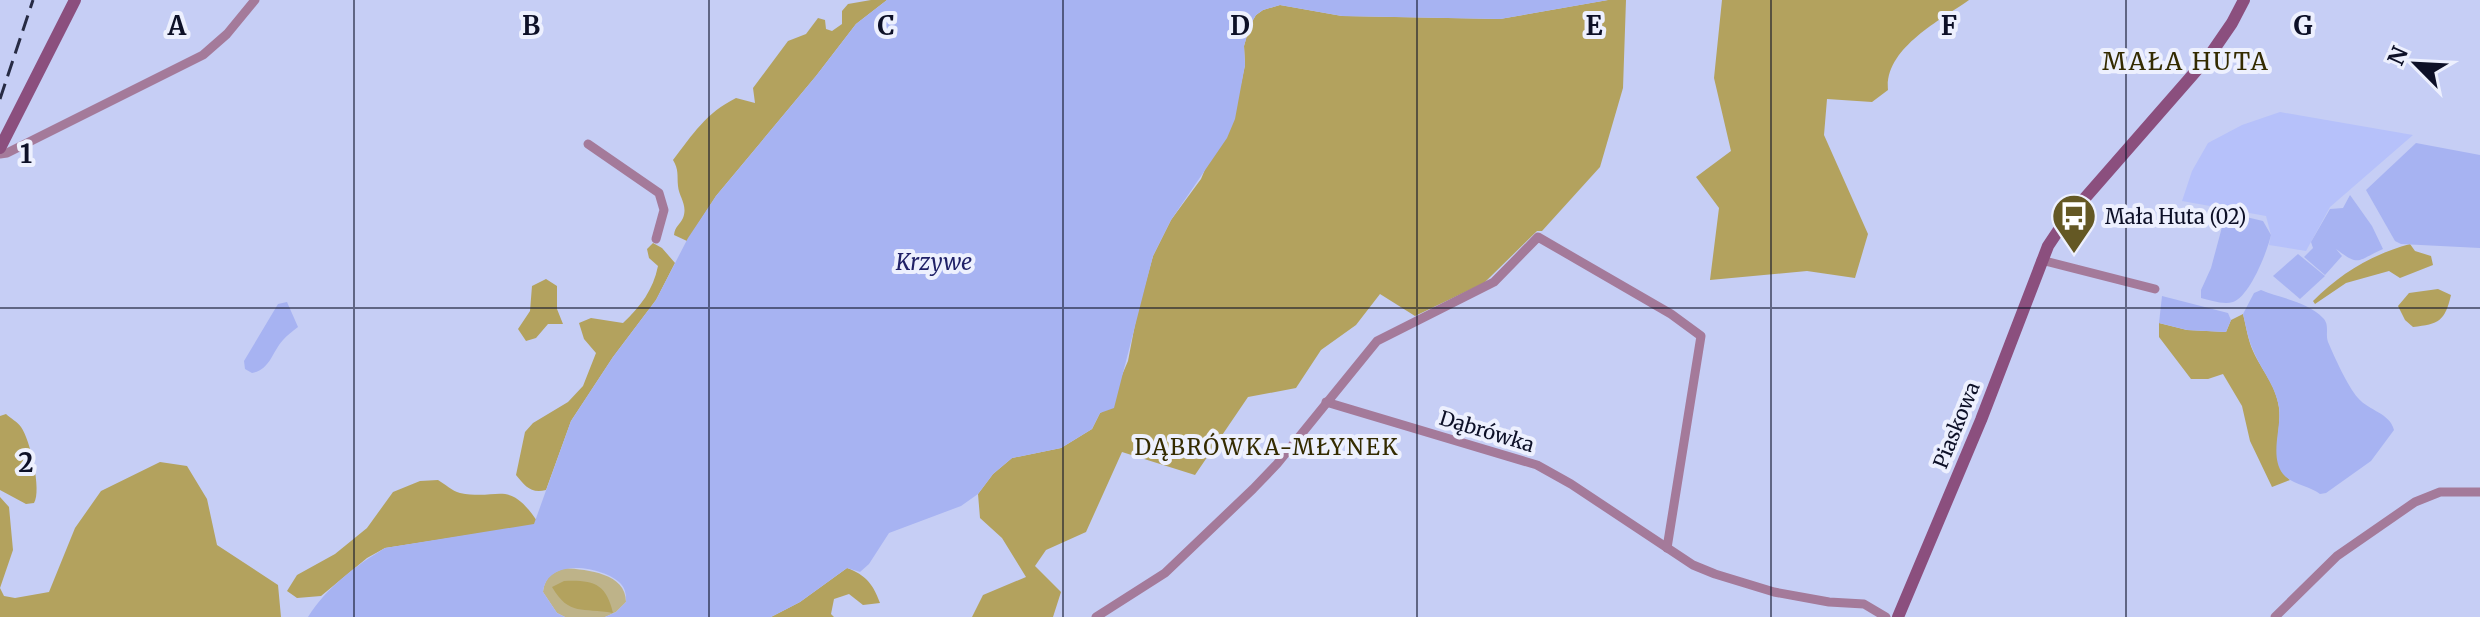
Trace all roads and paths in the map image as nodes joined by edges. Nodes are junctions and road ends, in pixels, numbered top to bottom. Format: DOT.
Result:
graph roads {
  1 [pos="75,0"];
  2 [pos="255,0"];
  3 [pos="2244,0"];
  4 [pos="588,144"];
  5 [pos="0,151"];
  6 [pos="656,239"];
  7 [pos="2041,260"];
  8 [pos="2155,289"];
  9 [pos="1326,402"];
  10 [pos="2480,492"];
  11 [pos="1667,548"];
  12 [pos="1096,617"];
  13 [pos="1886,617"];
  14 [pos="1898,617"];
  15 [pos="2275,617"];
  1 -- 5 [label="street"];
  2 -- 5 [label="street"];
  3 -- 7 [label="street, Piaskowa"];
  4 -- 6 [label="street"];
  7 -- 8 [label="street"];
  7 -- 14 [label="street, Piaskowa"];
  9 -- 11 [label="street, Dąbrówka"];
  9 -- 11 [label="street"];
  9 -- 12 [label="street"];
  10 -- 15 [label="street"];
  11 -- 13 [label="street, Dąbrówka"];
}
